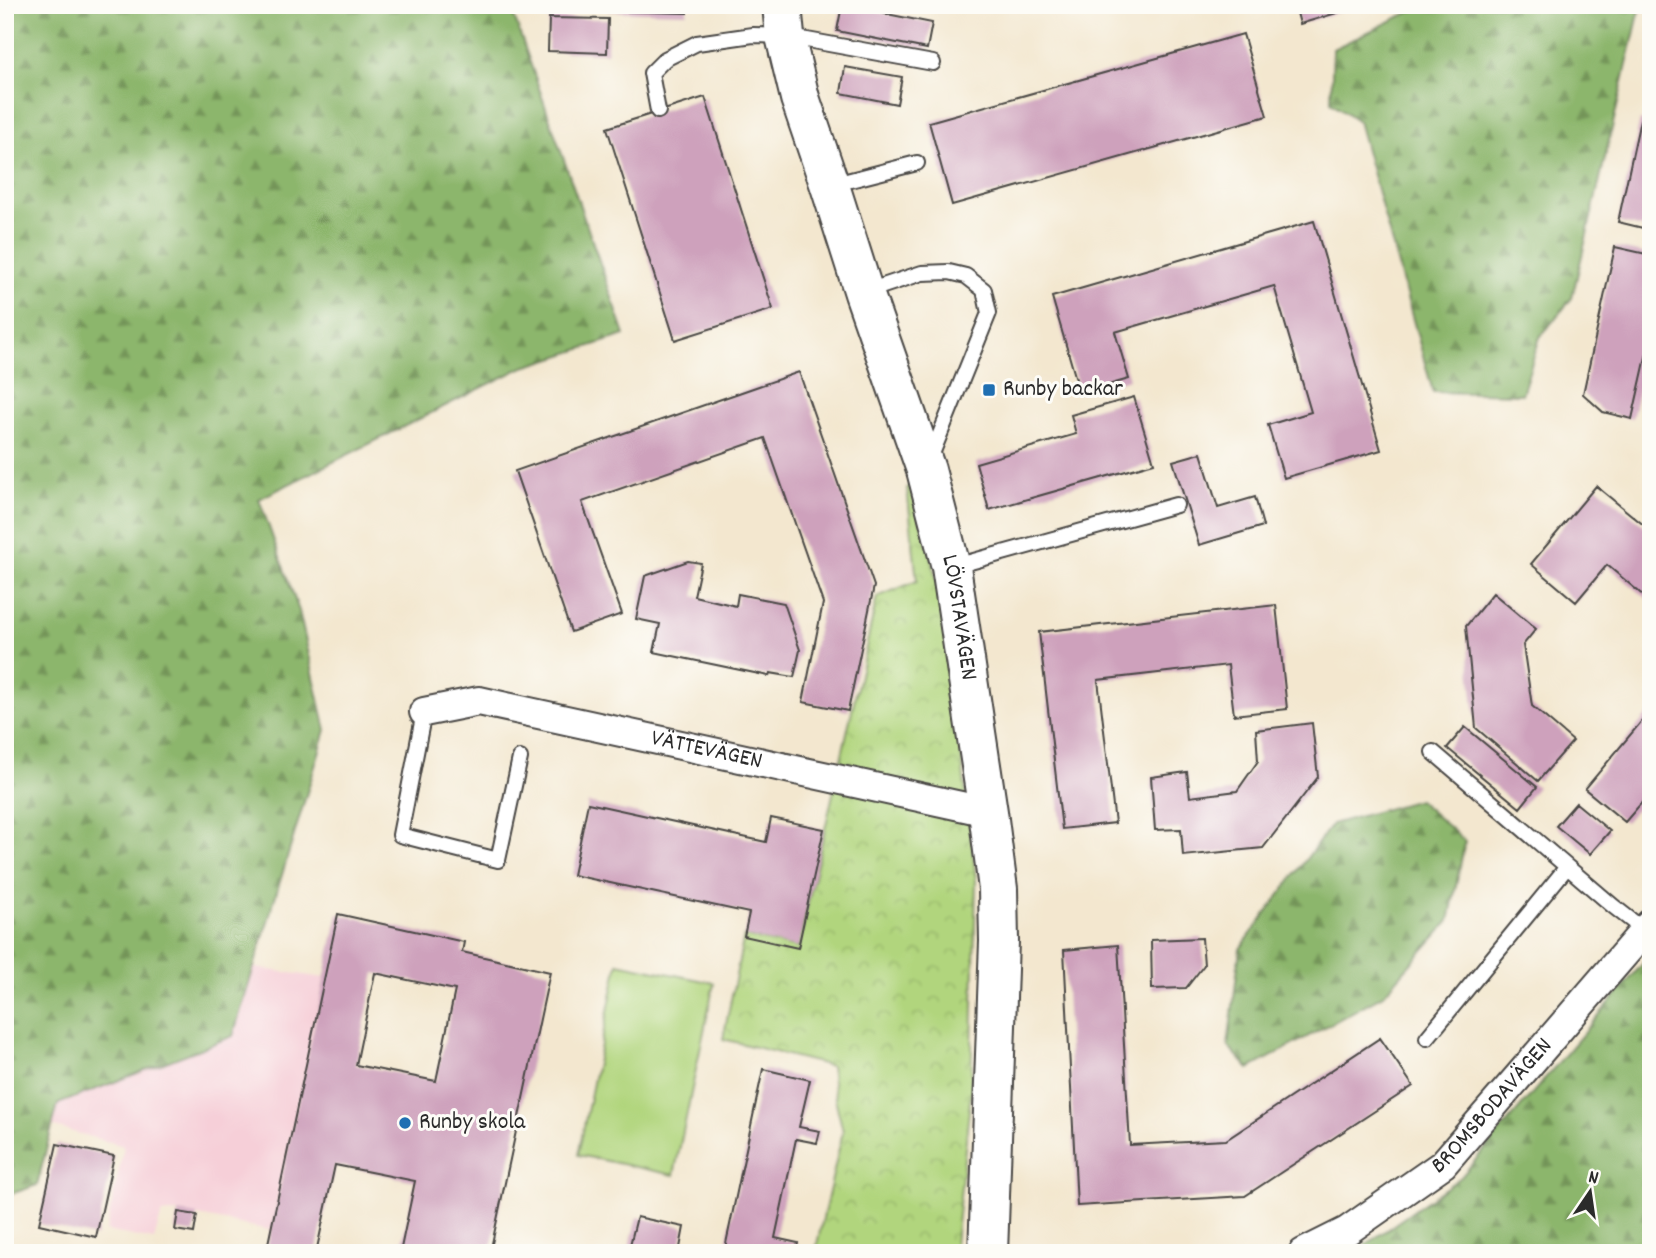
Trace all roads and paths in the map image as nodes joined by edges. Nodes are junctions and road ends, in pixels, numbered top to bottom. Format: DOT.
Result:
graph roads {
  1 [pos="784,21"];
  2 [pos="933,63"];
  3 [pos="658,111"];
  4 [pos="917,163"];
  5 [pos="830,186"];
  6 [pos="864,293"];
  7 [pos="926,470"];
  8 [pos="1176,505"];
  9 [pos="951,568"];
  10 [pos="424,712"];
  11 [pos="1433,752"];
  12 [pos="520,758"];
  13 [pos="988,812"];
  14 [pos="1567,867"];
  15 [pos="1648,927"];
  16 [pos="1427,1038"];
  17 [pos="988,1253"];
  18 [pos="1303,1253"];
  1 -- 2 [label="lane"];
  1 -- 3 [label="lane"];
  1 -- 5 [label="street, LÖVSTAVÄGEN"];
  4 -- 5 [label="lane"];
  5 -- 6 [label="street, LÖVSTAVÄGEN"];
  6 -- 7 [label="street, LÖVSTAVÄGEN"];
  6 -- 7 [label="lane"];
  7 -- 9 [label="street, LÖVSTAVÄGEN"];
  8 -- 9 [label="lane"];
  9 -- 13 [label="street, LÖVSTAVÄGEN"];
  10 -- 12 [label="lane"];
  10 -- 13 [label="street, VÄTTEVÄGEN"];
  11 -- 14 [label="lane"];
  13 -- 17 [label="street, LÖVSTAVÄGEN"];
  14 -- 15 [label="lane"];
  14 -- 16 [label="lane"];
  15 -- 18 [label="street, BROMSBODAVÄGEN"];
}
